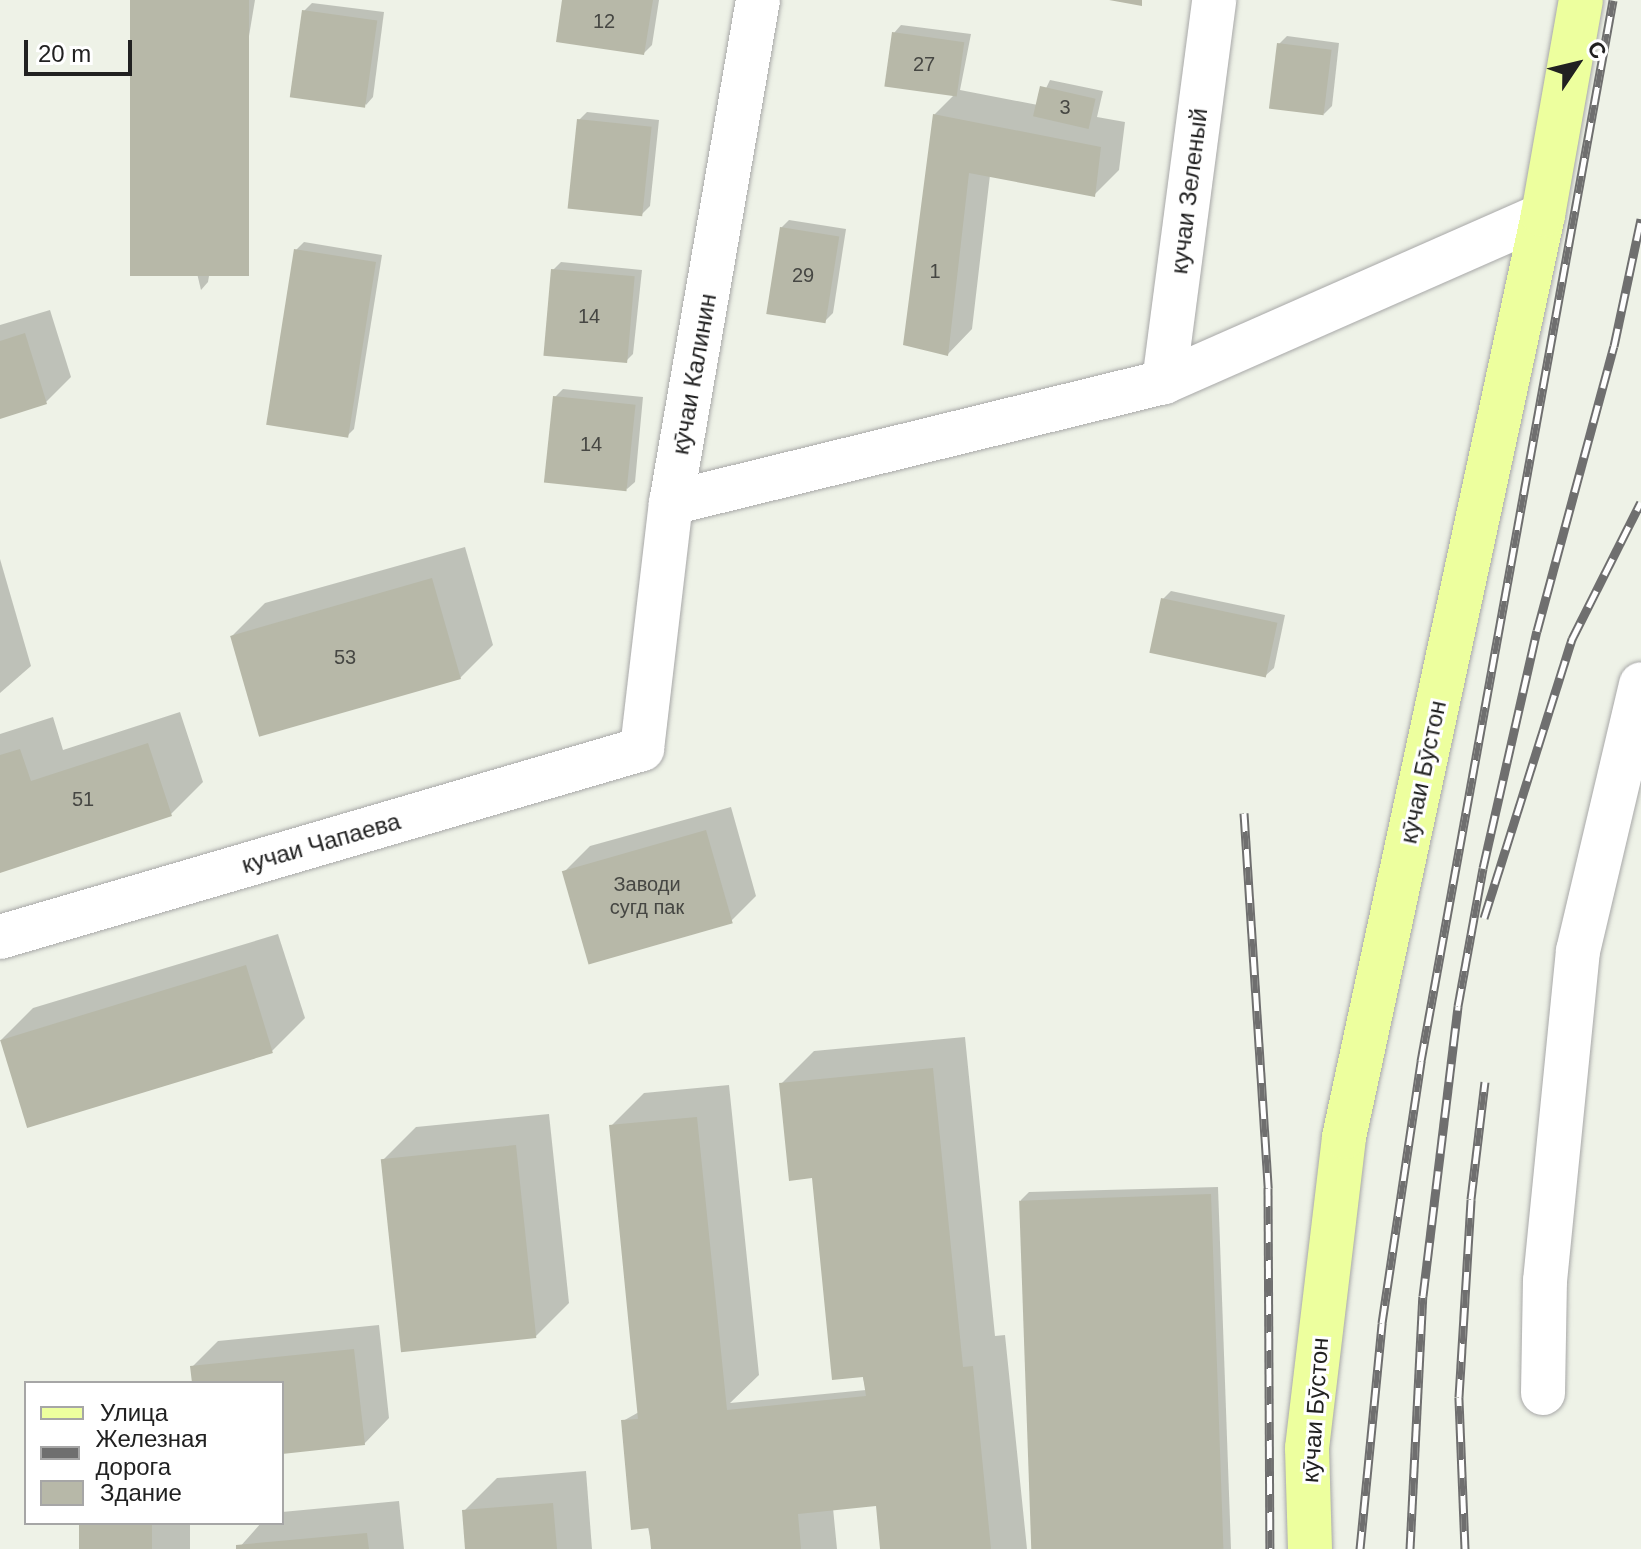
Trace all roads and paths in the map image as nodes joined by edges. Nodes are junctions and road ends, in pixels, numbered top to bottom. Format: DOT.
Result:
graph roads {
  1 [pos="758,0"];
  2 [pos="1214,0"];
  3 [pos="1581,0"];
  4 [pos="1543,215"];
  5 [pos="1164,382"];
  6 [pos="671,503"];
  7 [pos="1641,684"];
  8 [pos="642,749"];
  9 [pos="0,937"];
  10 [pos="1543,1393"];
  11 [pos="1310,1549"];
  1 -- 6 [label="street, кӯчаи Калинин"];
  2 -- 5 [label="street, кучаи Зеленый"];
  3 -- 4 [label="main road, кӯчаи Бӯстон"];
  4 -- 5 [label="street"];
  4 -- 11 [label="main road, кӯчаи Бӯстон"];
  5 -- 6 [label="street"];
  6 -- 8 [label="street, кӯчаи Калинин"];
  7 -- 10 [label="street"];
  8 -- 9 [label="street, кучаи Чапаева"];
}
